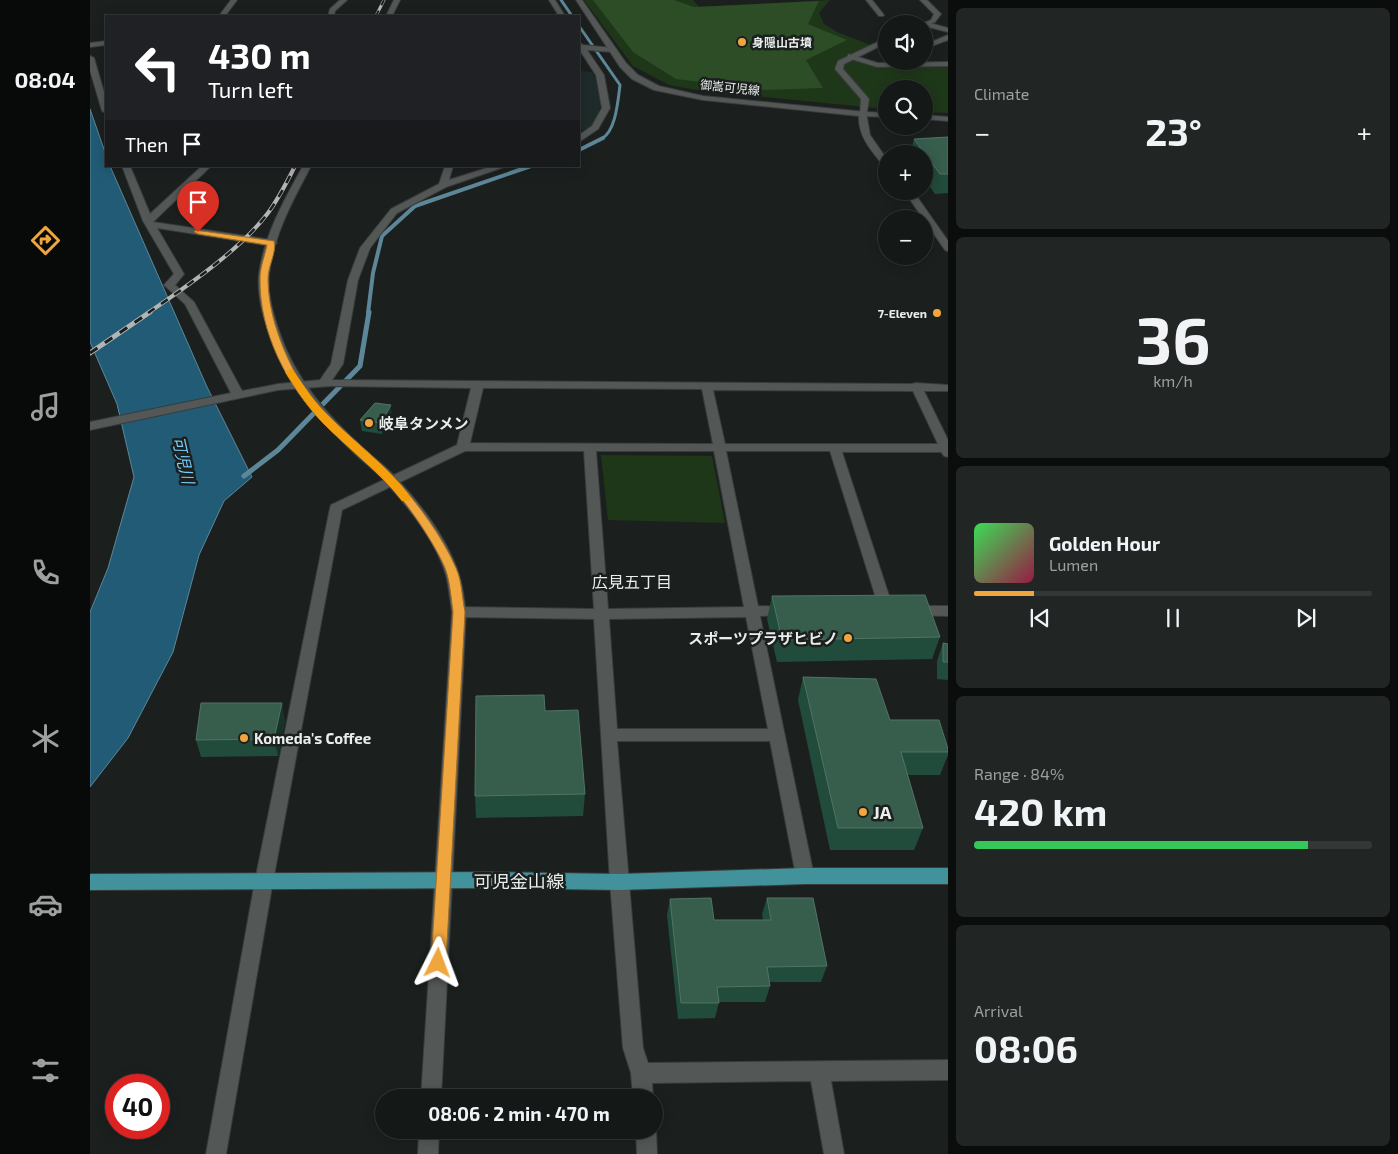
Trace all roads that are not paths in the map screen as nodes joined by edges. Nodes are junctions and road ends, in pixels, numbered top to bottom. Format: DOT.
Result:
graph roads {
  1 [pos="234,0"];
  2 [pos="344,0"];
  3 [pos="397,0"];
  4 [pos="552,0"];
  5 [pos="579,0"];
  6 [pos="869,0"];
  7 [pos="923,0"];
  8 [pos="223,15"];
  9 [pos="330,15"];
  10 [pos="390,15"];
  11 [pos="561,15"];
  12 [pos="881,15"];
  13 [pos="933,21"];
  14 [pos="933,26"];
  15 [pos="948,30"];
  16 [pos="948,37"];
  17 [pos="105,43"];
  18 [pos="933,43"];
  19 [pos="90,44"];
  20 [pos="878,44"];
  21 [pos="580,46"];
  22 [pos="580,47"];
  23 [pos="613,50"];
  24 [pos="851,56"];
  25 [pos="93,61"];
  26 [pos="948,64"];
  27 [pos="105,106"];
  28 [pos="863,114"];
  29 [pos="878,115"];
  30 [pos="933,118"];
  31 [pos="948,119"];
  32 [pos="580,138"];
  33 [pos="878,153"];
  34 [pos="126,167"];
  35 [pos="205,167"];
  36 [pos="307,167"];
  37 [pos="449,167"];
  38 [pos="500,167"];
  39 [pos="443,185"];
  40 [pos="914,200"];
  41 [pos="149,222"];
  42 [pos="272,243"];
  43 [pos="948,248"];
  44 [pos="327,383"];
  45 [pos="478,384"];
  46 [pos="299,385"];
  47 [pos="707,386"];
  48 [pos="916,386"];
  49 [pos="948,388"];
  50 [pos="238,395"];
  51 [pos="96,425"];
  52 [pos="463,447"];
  53 [pos="718,448"];
  54 [pos="590,449"];
  55 [pos="835,449"];
  56 [pos="947,451"];
  57 [pos="393,482"];
  58 [pos="887,610"];
  59 [pos="753,611"];
  60 [pos="801,611"];
  61 [pos="868,611"];
  62 [pos="948,611"];
  63 [pos="459,612"];
  64 [pos="602,614"];
  65 [pos="610,735"];
  66 [pos="777,735"];
  67 [pos="805,876"];
  68 [pos="948,876"];
  69 [pos="264,881"];
  70 [pos="443,881"];
  71 [pos="90,882"];
  72 [pos="619,882"];
  73 [pos="819,1070"];
  74 [pos="948,1070"];
  75 [pos="641,1073"];
  76 [pos="431,1089"];
  77 [pos="642,1089"];
  78 [pos="429,1139"];
  79 [pos="646,1139"];
  80 [pos="216,1154"];
  81 [pos="428,1154"];
  82 [pos="647,1154"];
  83 [pos="834,1154"];
  1 -- 8 [label="street"];
  2 -- 9 [label="street"];
  3 -- 10 [label="street"];
  4 -- 11 [label="street"];
  5 -- 23 [label="street, 御嵩可児線"];
  6 -- 12 [label="street"];
  7 -- 13 [label="street"];
  14 -- 15 [label="street"];
  16 -- 18 [label="street"];
  17 -- 19 [label="street"];
  20 -- 24 [label="street"];
  21 -- 23 [label="street"];
  22 -- 32 [label="street"];
  23 -- 28 [label="street, 御嵩可児線"];
  24 -- 26 [label="street"];
  24 -- 28 [label="street"];
  25 -- 27 [label="street"];
  28 -- 29 [label="street, 御嵩可児線"];
  28 -- 33 [label="street"];
  30 -- 31 [label="street"];
  34 -- 41 [label="street"];
  35 -- 41 [label="street"];
  36 -- 42 [label="street"];
  37 -- 39 [label="street"];
  38 -- 39 [label="street"];
  39 -- 44 [label="street"];
  40 -- 43 [label="street"];
  41 -- 42 [label="street"];
  41 -- 50 [label="street"];
  42 -- 46 [label="street"];
  44 -- 45 [label="street"];
  44 -- 46 [label="street"];
  45 -- 47 [label="street"];
  45 -- 52 [label="street"];
  46 -- 50 [label="street"];
  46 -- 57 [label="street"];
  47 -- 48 [label="street"];
  47 -- 53 [label="street"];
  48 -- 49 [label="street"];
  48 -- 56 [label="street"];
  50 -- 51 [label="street"];
  52 -- 54 [label="street"];
  52 -- 57 [label="street"];
  53 -- 54 [label="street"];
  53 -- 55 [label="street"];
  53 -- 59 [label="street"];
  54 -- 64 [label="street"];
  55 -- 56 [label="street"];
  55 -- 58 [label="street"];
  57 -- 63 [label="street"];
  57 -- 69 [label="street"];
  58 -- 61 [label="street"];
  58 -- 62 [label="street"];
  59 -- 60 [label="street"];
  59 -- 64 [label="street"];
  59 -- 66 [label="street"];
  63 -- 64 [label="street"];
  63 -- 70 [label="street"];
  64 -- 65 [label="street"];
  65 -- 66 [label="street"];
  65 -- 72 [label="street"];
  66 -- 67 [label="street"];
  67 -- 68 [label="main road, 可児金山線"];
  67 -- 72 [label="main road, 可児金山線"];
  69 -- 70 [label="main road, 可児金山線"];
  69 -- 71 [label="main road, 可児金山線"];
  69 -- 80 [label="street"];
  70 -- 72 [label="main road, 可児金山線"];
  70 -- 76 [label="street"];
  72 -- 75 [label="street"];
  73 -- 74 [label="street"];
  73 -- 75 [label="street"];
  73 -- 83 [label="street"];
  75 -- 77 [label="street"];
  78 -- 81 [label="street"];
  79 -- 82 [label="street"];
}
